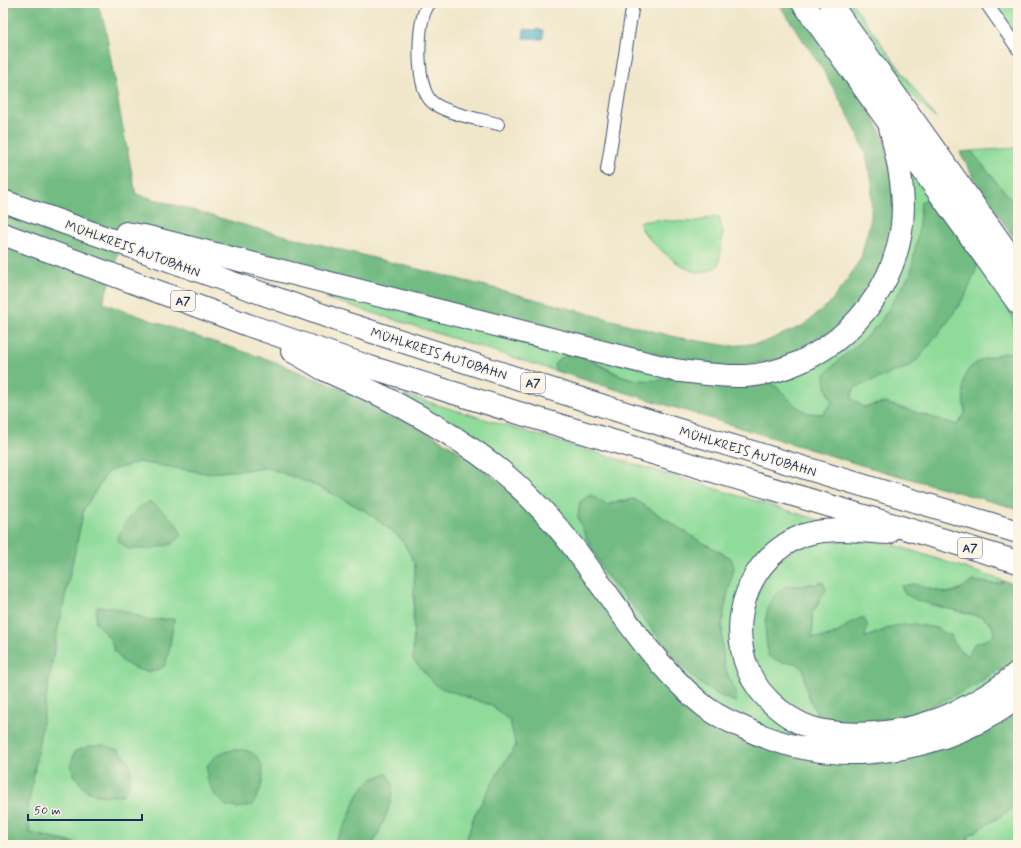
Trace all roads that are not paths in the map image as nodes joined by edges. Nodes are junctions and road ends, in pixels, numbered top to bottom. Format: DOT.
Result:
graph roads {
  1 [pos="430,3"];
  2 [pos="633,3"];
  3 [pos="803,3"];
  4 [pos="830,3"];
  5 [pos="986,3"];
  6 [pos="1018,49"];
  7 [pos="498,124"];
  8 [pos="890,127"];
  9 [pos="607,170"];
  10 [pos="3,201"];
  11 [pos="54,220"];
  12 [pos="3,234"];
  13 [pos="1018,267"];
  14 [pos="1018,303"];
  15 [pos="248,326"];
  16 [pos="1018,532"];
  17 [pos="922,534"];
  18 [pos="1018,562"];
  19 [pos="1018,672"];
  20 [pos="1018,698"];
  1 -- 7 [label="street"];
  2 -- 9 [label="street"];
  3 -- 8 [label="highway"];
  4 -- 13 [label="highway"];
  5 -- 6 [label="street"];
  8 -- 11 [label="highway"];
  8 -- 14 [label="highway"];
  10 -- 11 [label="highway, MÜHLKREIS AUTOBAHN / A7"];
  11 -- 16 [label="highway, MÜHLKREIS AUTOBAHN / A7"];
  12 -- 15 [label="highway, A7"];
  15 -- 17 [label="highway, A7"];
  15 -- 20 [label="highway"];
  17 -- 18 [label="highway, A7"];
  17 -- 19 [label="highway"];
}
